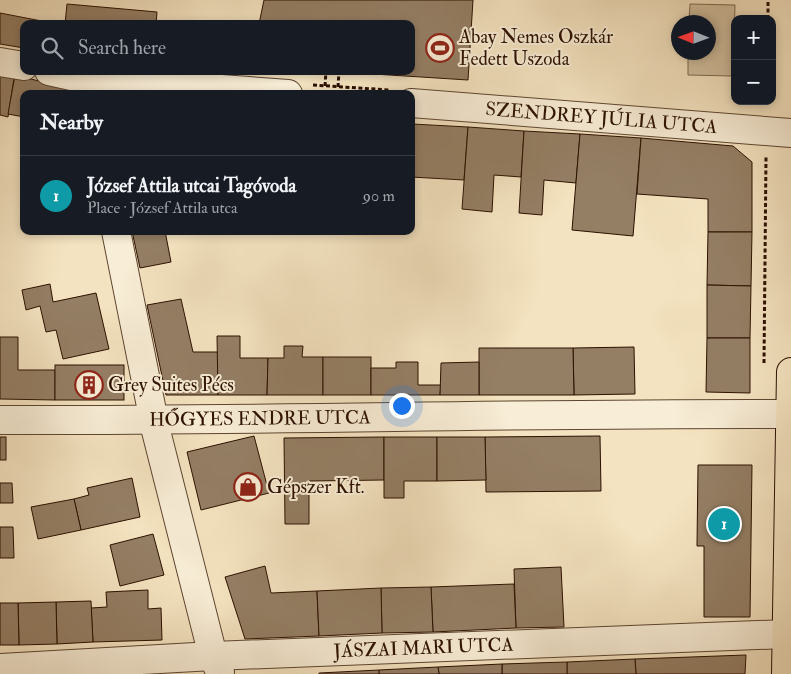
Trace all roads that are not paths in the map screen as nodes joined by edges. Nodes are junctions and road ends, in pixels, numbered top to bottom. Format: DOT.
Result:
graph roads {
  1 [pos="0,62"];
  2 [pos="20,65"];
  3 [pos="59,75"];
  4 [pos="87,86"];
  5 [pos="188,90"];
  6 [pos="415,103"];
  7 [pos="791,133"];
  8 [pos="117,235"];
  9 [pos="791,372"];
  10 [pos="790,414"];
  11 [pos="0,420"];
  12 [pos="154,421"];
  13 [pos="786,634"];
  14 [pos="217,665"];
  15 [pos="0,668"];
  16 [pos="786,674"];
  1 -- 2 [label="street"];
  3 -- 4 [label="street"];
  4 -- 5 [label="street"];
  6 -- 7 [label="street, SZENDREY JÚLIA UTCA"];
  8 -- 12 [label="street"];
  9 -- 10 [label="main road"];
  10 -- 12 [label="street, HŐGYES ENDRE UTCA"];
  10 -- 13 [label="main road"];
  11 -- 12 [label="street, HŐGYES ENDRE UTCA"];
  12 -- 14 [label="street"];
  13 -- 14 [label="street, JÁSZAI MARI UTCA"];
  13 -- 16 [label="main road"];
  14 -- 15 [label="street, JÁSZAI MARI UTCA"];
}
